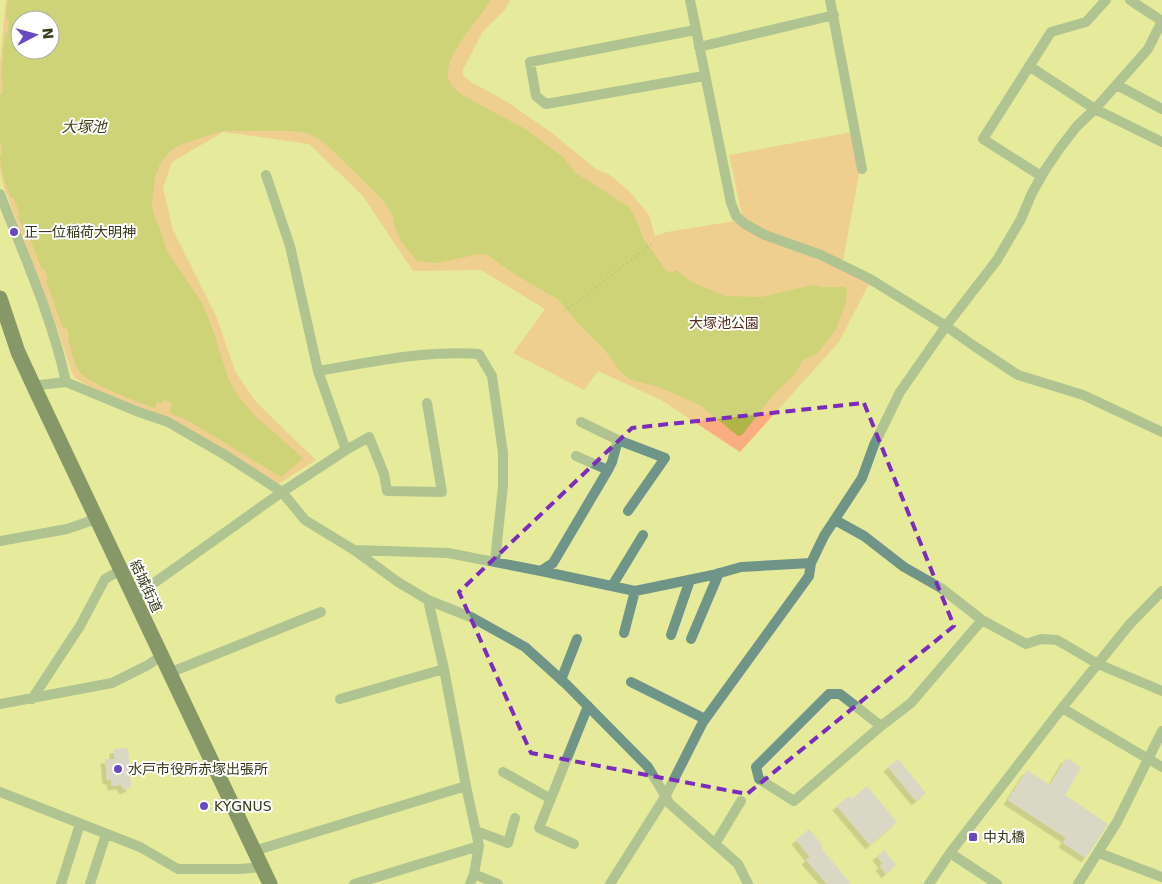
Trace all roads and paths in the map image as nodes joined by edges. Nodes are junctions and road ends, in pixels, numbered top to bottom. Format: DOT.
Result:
graph roads {
  1 [pos="692,0"];
  2 [pos="830,0"];
  3 [pos="1106,0"];
  4 [pos="1130,0"];
  5 [pos="834,15"];
  6 [pos="1162,21"];
  7 [pos="694,30"];
  8 [pos="699,47"];
  9 [pos="1029,66"];
  10 [pos="704,76"];
  11 [pos="1117,85"];
  12 [pos="1095,109"];
  13 [pos="1162,109"];
  14 [pos="1162,142"];
  15 [pos="862,169"];
  16 [pos="266,175"];
  17 [pos="1041,176"];
  18 [pos="0,194"];
  19 [pos="654,242"];
  20 [pos="0,298"];
  21 [pos="564,312"];
  22 [pos="946,326"];
  23 [pos="318,371"];
  24 [pos="66,382"];
  25 [pos="36,391"];
  26 [pos="427,403"];
  27 [pos="581,422"];
  28 [pos="1162,432"];
  29 [pos="618,440"];
  30 [pos="346,450"];
  31 [pos="576,456"];
  32 [pos="608,470"];
  33 [pos="282,492"];
  34 [pos="628,511"];
  35 [pos="96,519"];
  36 [pos="835,520"];
  37 [pos="643,535"];
  38 [pos="0,541"];
  39 [pos="354,550"];
  40 [pos="495,561"];
  41 [pos="811,563"];
  42 [pos="121,570"];
  43 [pos="541,571"];
  44 [pos="719,573"];
  45 [pos="690,580"];
  46 [pos="612,586"];
  47 [pos="635,591"];
  48 [pos="1162,591"];
  49 [pos="133,598"];
  50 [pos="428,600"];
  51 [pos="320,612"];
  52 [pos="982,620"];
  53 [pos="624,633"];
  54 [pos="671,635"];
  55 [pos="577,639"];
  56 [pos="691,639"];
  57 [pos="161,656"];
  58 [pos="1098,664"];
  59 [pos="444,669"];
  60 [pos="168,673"];
  61 [pos="562,680"];
  62 [pos="631,682"];
  63 [pos="1162,691"];
  64 [pos="340,698"];
  65 [pos="32,699"];
  66 [pos="0,704"];
  67 [pos="588,706"];
  68 [pos="1062,708"];
  69 [pos="705,719"];
  70 [pos="881,726"];
  71 [pos="1162,731"];
  72 [pos="1148,759"];
  73 [pos="1162,767"];
  74 [pos="503,772"];
  75 [pos="466,786"];
  76 [pos="0,792"];
  77 [pos="665,797"];
  78 [pos="551,799"];
  79 [pos="742,802"];
  80 [pos="515,818"];
  81 [pos="80,824"];
  82 [pos="476,831"];
  83 [pos="106,834"];
  84 [pos="574,844"];
  85 [pos="715,844"];
  86 [pos="479,846"];
  87 [pos="254,851"];
  88 [pos="950,853"];
  89 [pos="1099,853"];
  90 [pos="262,867"];
  91 [pos="1162,877"];
  92 [pos="472,879"];
  93 [pos="61,884"];
  94 [pos="90,884"];
  95 [pos="270,884"];
  96 [pos="354,884"];
  97 [pos="498,884"];
  98 [pos="610,884"];
  99 [pos="748,884"];
  100 [pos="930,884"];
  101 [pos="997,884"];
  102 [pos="1078,884"];
  1 -- 7 [label="street"];
  2 -- 5 [label="street"];
  3 -- 9 [label="street"];
  4 -- 6 [label="street"];
  5 -- 8 [label="street"];
  5 -- 15 [label="street"];
  6 -- 11 [label="street"];
  7 -- 8 [label="street"];
  7 -- 10 [label="street"];
  8 -- 10 [label="street"];
  9 -- 12 [label="street"];
  9 -- 17 [label="street"];
  10 -- 22 [label="street"];
  11 -- 12 [label="street"];
  11 -- 13 [label="street"];
  12 -- 14 [label="street"];
  12 -- 17 [label="street"];
  16 -- 23 [label="street"];
  17 -- 22 [label="street"];
  18 -- 24 [label="street"];
  19 -- 21 [label="path"];
  20 -- 25 [label="highway, 結城街道"];
  22 -- 28 [label="street"];
  22 -- 36 [label="street"];
  23 -- 30 [label="street"];
  23 -- 40 [label="street"];
  24 -- 25 [label="street"];
  24 -- 33 [label="street"];
  25 -- 35 [label="highway, 結城街道"];
  26 -- 30 [label="street"];
  27 -- 29 [label="street"];
  29 -- 32 [label="street"];
  29 -- 34 [label="street"];
  30 -- 33 [label="street"];
  31 -- 32 [label="street"];
  32 -- 43 [label="street"];
  33 -- 39 [label="street"];
  33 -- 49 [label="street"];
  35 -- 38 [label="street"];
  35 -- 42 [label="highway, 結城街道"];
  36 -- 41 [label="street"];
  36 -- 52 [label="street"];
  37 -- 46 [label="street"];
  39 -- 40 [label="street"];
  39 -- 50 [label="street"];
  40 -- 43 [label="street"];
  41 -- 44 [label="street"];
  41 -- 69 [label="street"];
  42 -- 49 [label="highway, 結城街道"];
  42 -- 65 [label="street"];
  43 -- 46 [label="street"];
  44 -- 45 [label="street"];
  44 -- 56 [label="street"];
  45 -- 47 [label="street"];
  45 -- 54 [label="street"];
  46 -- 47 [label="street"];
  47 -- 53 [label="street"];
  48 -- 58 [label="street"];
  49 -- 57 [label="highway, 結城街道"];
  50 -- 59 [label="street"];
  50 -- 61 [label="street"];
  51 -- 60 [label="street"];
  52 -- 58 [label="street"];
  52 -- 70 [label="street"];
  55 -- 61 [label="street"];
  57 -- 60 [label="highway, 結城街道"];
  57 -- 65 [label="street"];
  58 -- 63 [label="street"];
  58 -- 68 [label="street"];
  59 -- 64 [label="street"];
  59 -- 75 [label="street"];
  60 -- 87 [label="highway, 結城街道"];
  61 -- 67 [label="street"];
  62 -- 69 [label="street"];
  65 -- 66 [label="street"];
  67 -- 77 [label="street"];
  67 -- 78 [label="street"];
  68 -- 72 [label="street"];
  68 -- 88 [label="street"];
  69 -- 77 [label="street"];
  70 -- 70 [label="street"];
  71 -- 72 [label="street"];
  72 -- 73 [label="street"];
  72 -- 89 [label="street"];
  74 -- 78 [label="street"];
  75 -- 82 [label="street"];
  75 -- 87 [label="street"];
  76 -- 81 [label="street"];
  77 -- 85 [label="street"];
  77 -- 98 [label="street"];
  78 -- 84 [label="street"];
  79 -- 85 [label="street"];
  80 -- 82 [label="street"];
  81 -- 83 [label="street"];
  81 -- 93 [label="street"];
  82 -- 86 [label="street"];
  83 -- 90 [label="street"];
  83 -- 94 [label="street"];
  85 -- 99 [label="street"];
  86 -- 92 [label="street"];
  86 -- 96 [label="street"];
  87 -- 90 [label="highway, 結城街道"];
  88 -- 100 [label="street"];
  88 -- 101 [label="street"];
  89 -- 91 [label="street"];
  89 -- 102 [label="street"];
  90 -- 95 [label="highway, 結城街道"];
  92 -- 97 [label="street"];
}
